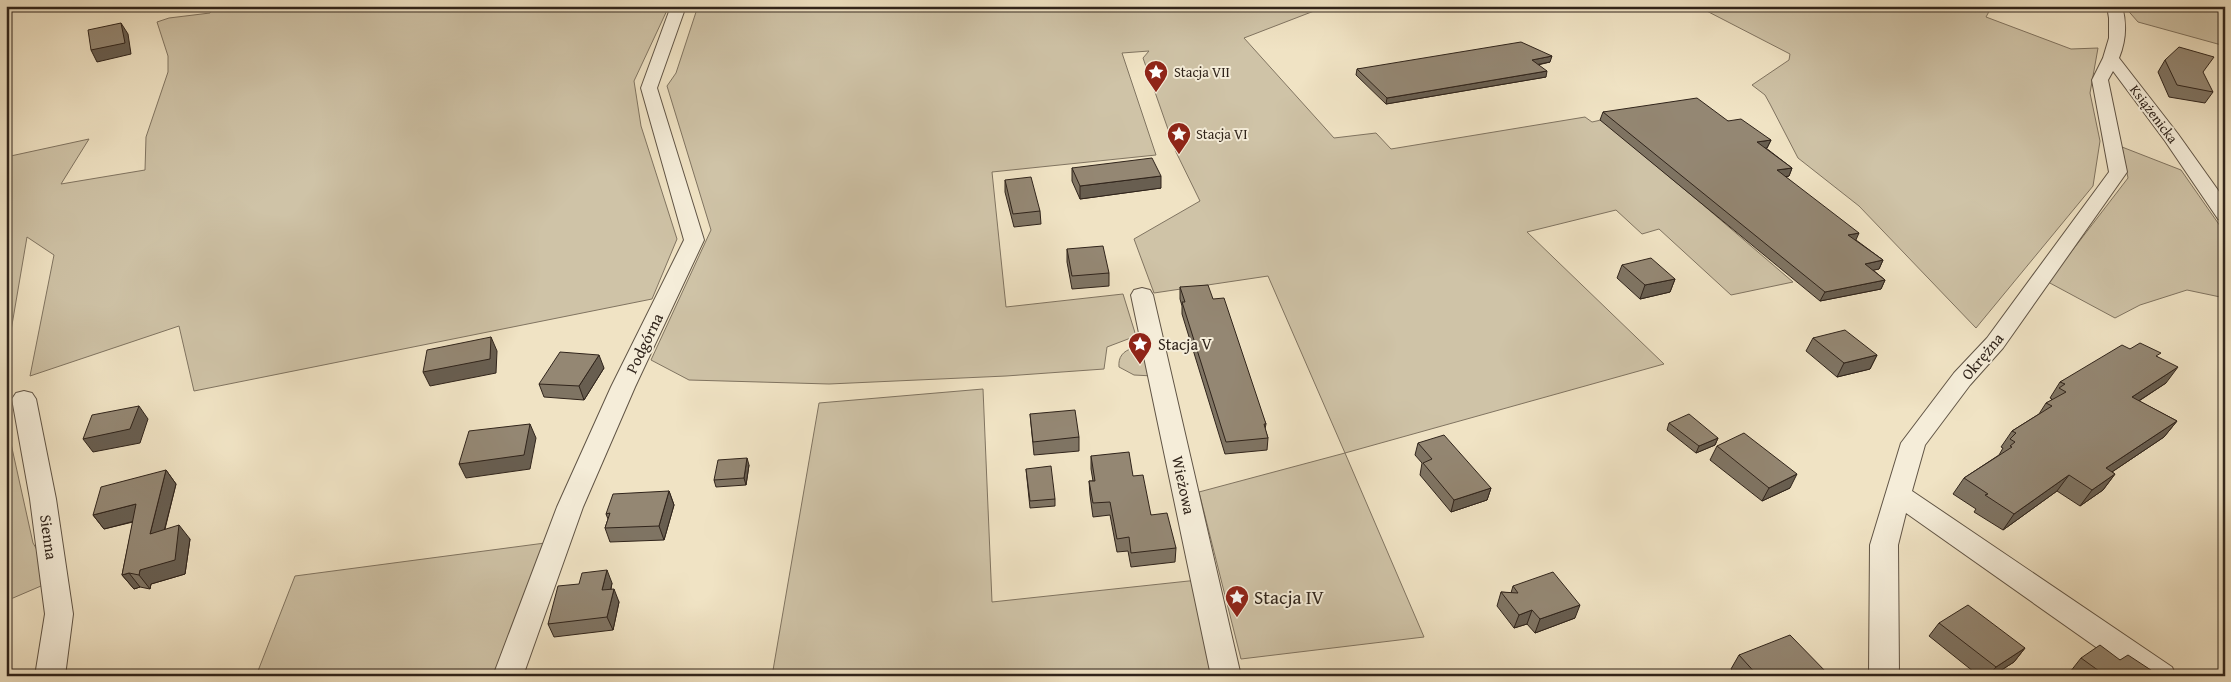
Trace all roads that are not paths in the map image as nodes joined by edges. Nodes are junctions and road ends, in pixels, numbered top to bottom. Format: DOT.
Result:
graph roads {
  1 [pos="679,6"];
  2 [pos="2114,6"];
  3 [pos="2106,66"];
  4 [pos="2225,215"];
  5 [pos="1142,295"];
  6 [pos="24,399"];
  7 [pos="1898,494"];
  8 [pos="50,676"];
  9 [pos="508,676"];
  10 [pos="1226,676"];
  11 [pos="1884,676"];
  12 [pos="2161,676"];
  1 -- 9 [label="street, Podgórna"];
  2 -- 3 [label="street"];
  3 -- 4 [label="street, Książenicka"];
  3 -- 7 [label="street, Okrężna"];
  5 -- 10 [label="street, Wieżowa"];
  6 -- 8 [label="street, Sienna"];
  7 -- 11 [label="street, Okrężna"];
  7 -- 12 [label="street"];
}
